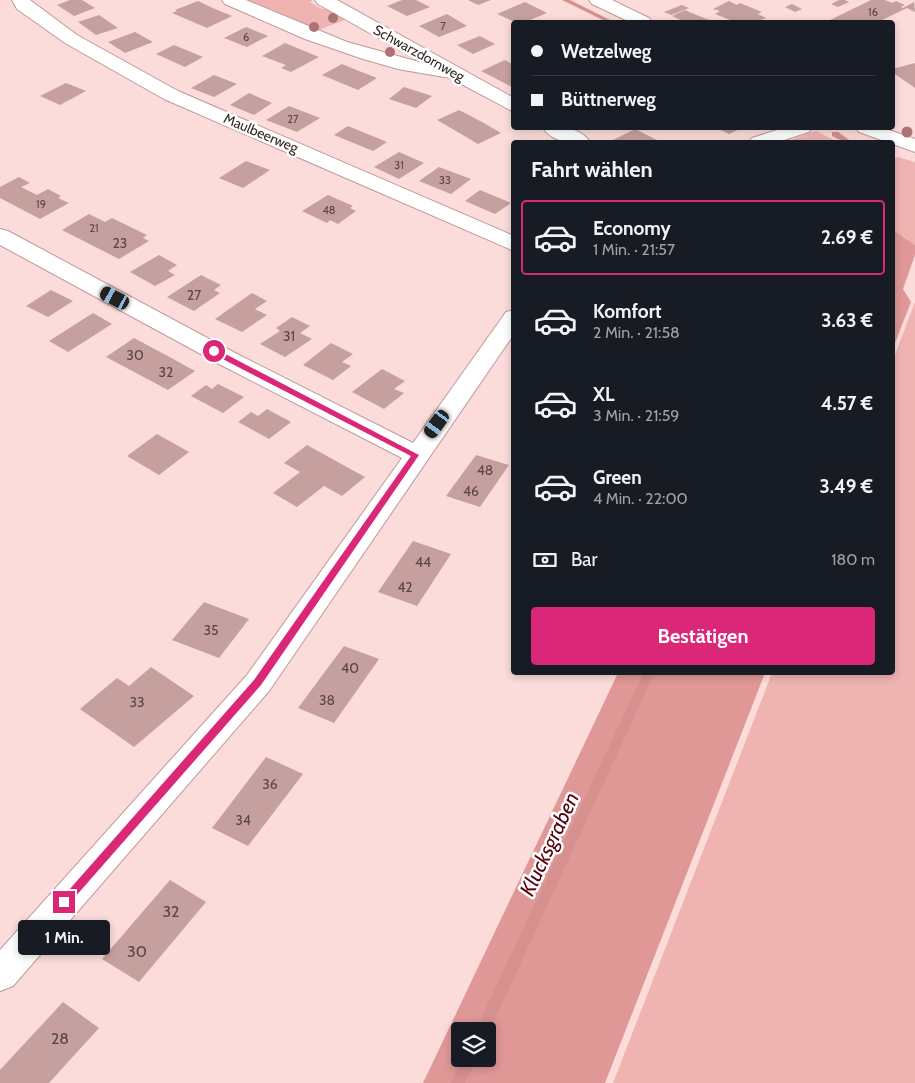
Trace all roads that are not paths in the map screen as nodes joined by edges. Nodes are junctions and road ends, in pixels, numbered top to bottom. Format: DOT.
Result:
graph roads {
  1 [pos="22,0"];
  2 [pos="231,0"];
  3 [pos="324,0"];
  4 [pos="598,0"];
  5 [pos="639,20"];
  6 [pos="454,73"];
  7 [pos="511,104"];
  8 [pos="557,130"];
  9 [pos="796,130"];
  10 [pos="871,130"];
  11 [pos="576,140"];
  12 [pos="765,140"];
  13 [pos="915,146"];
  14 [pos="0,236"];
  15 [pos="511,243"];
  16 [pos="511,321"];
  17 [pos="416,455"];
  18 [pos="0,975"];
  1 -- 15 [label="street, Maulbeerweg"];
  2 -- 6 [label="street"];
  3 -- 6 [label="street, Schwarzdornweg"];
  4 -- 5 [label="street"];
  6 -- 7 [label="street, Schwarzdornweg"];
  8 -- 11 [label="street"];
  9 -- 12 [label="street"];
  10 -- 13 [label="street"];
  14 -- 17 [label="street"];
  16 -- 17 [label="street"];
  17 -- 18 [label="street"];
}
